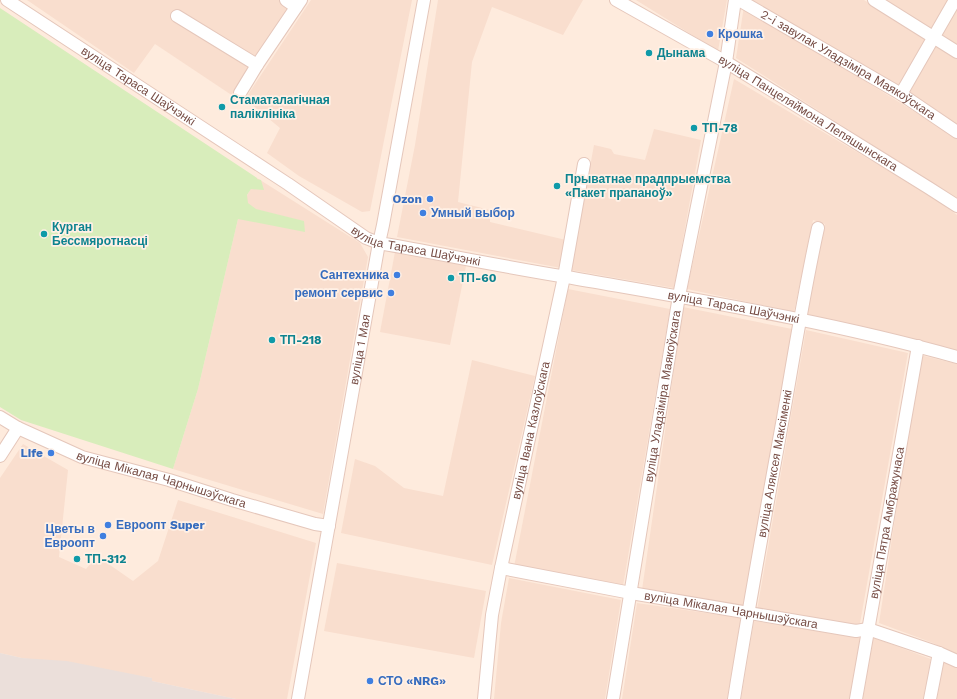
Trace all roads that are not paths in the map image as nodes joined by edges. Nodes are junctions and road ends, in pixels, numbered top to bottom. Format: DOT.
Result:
graph roads {
  1 [pos="424,0"];
  2 [pos="616,0"];
  3 [pos="735,0"];
  4 [pos="739,0"];
  5 [pos="874,0"];
  6 [pos="954,0"];
  7 [pos="15,2"];
  8 [pos="294,2"];
  9 [pos="177,16"];
  10 [pos="934,37"];
  11 [pos="957,52"];
  12 [pos="726,62"];
  13 [pos="257,64"];
  14 [pos="240,93"];
  15 [pos="901,94"];
  16 [pos="957,132"];
  17 [pos="584,164"];
  18 [pos="957,206"];
  19 [pos="818,228"];
  20 [pos="379,243"];
  21 [pos="564,277"];
  22 [pos="679,296"];
  23 [pos="800,320"];
  24 [pos="918,346"];
  25 [pos="957,357"];
  26 [pos="0,417"];
  27 [pos="18,428"];
  28 [pos="0,456"];
  29 [pos="329,526"];
  30 [pos="501,568"];
  31 [pos="631,593"];
  32 [pos="748,613"];
  33 [pos="868,629"];
  34 [pos="939,653"];
  35 [pos="957,661"];
  36 [pos="298,699"];
  37 [pos="484,699"];
  38 [pos="613,699"];
  39 [pos="734,699"];
  40 [pos="856,699"];
  41 [pos="930,699"];
  1 -- 20 [label="street, вуліца 1 Мая"];
  2 -- 12 [label="street, вуліца Панцеляймона Лепяшынскага"];
  3 -- 12 [label="street, вуліца Уладзіміра Маякоўскага"];
  4 -- 15 [label="street, 2-і завулак Уладзіміра Маякоўскага"];
  5 -- 10 [label="street"];
  6 -- 10 [label="street"];
  7 -- 20 [label="street, вуліца Тараса Шаўчэнкі"];
  8 -- 13 [label="street"];
  9 -- 13 [label="street"];
  10 -- 11 [label="street"];
  10 -- 15 [label="street"];
  12 -- 18 [label="street, вуліца Панцеляймона Лепяшынскага"];
  12 -- 22 [label="street, вуліца Уладзіміра Маякоўскага"];
  13 -- 14 [label="street"];
  15 -- 16 [label="street, 2-і завулак Уладзіміра Маякоўскага"];
  17 -- 21 [label="street, вуліца Івана Казлоўскага"];
  19 -- 23 [label="street, вуліца Аляксея Максіменкі"];
  20 -- 21 [label="street, вуліца Тараса Шаўчэнкі"];
  20 -- 29 [label="street, вуліца 1 Мая"];
  21 -- 22 [label="street, вуліца Тараса Шаўчэнкі"];
  21 -- 30 [label="street, вуліца Івана Казлоўскага"];
  22 -- 23 [label="street, вуліца Тараса Шаўчэнкі"];
  22 -- 31 [label="street, вуліца Уладзіміра Маякоўскага"];
  23 -- 24 [label="street, вуліца Тараса Шаўчэнкі"];
  23 -- 32 [label="street, вуліца Аляксея Максіменкі"];
  24 -- 25 [label="street, вуліца Тараса Шаўчэнкі"];
  24 -- 33 [label="street, вуліца Пятра Амбражунаса"];
  26 -- 27 [label="street, вуліца Мікалая Чарнышэўскага"];
  27 -- 28 [label="street"];
  27 -- 29 [label="street, вуліца Мікалая Чарнышэўскага"];
  29 -- 36 [label="street, вуліца 1 Мая"];
  30 -- 31 [label="street, вуліца Мікалая Чарнышэўскага"];
  30 -- 37 [label="street, вуліца Івана Казлоўскага"];
  31 -- 32 [label="street, вуліца Мікалая Чарнышэўскага"];
  31 -- 38 [label="street, вуліца Уладзіміра Маякоўскага"];
  32 -- 33 [label="street, вуліца Мікалая Чарнышэўскага"];
  32 -- 39 [label="street, вуліца Аляксея Максіменкі"];
  33 -- 34 [label="street, вуліца Мікалая Чарнышэўскага"];
  33 -- 40 [label="street, вуліца Пятра Амбражунаса"];
  34 -- 35 [label="street, вуліца Мікалая Чарнышэўскага"];
  34 -- 41 [label="street"];
}
